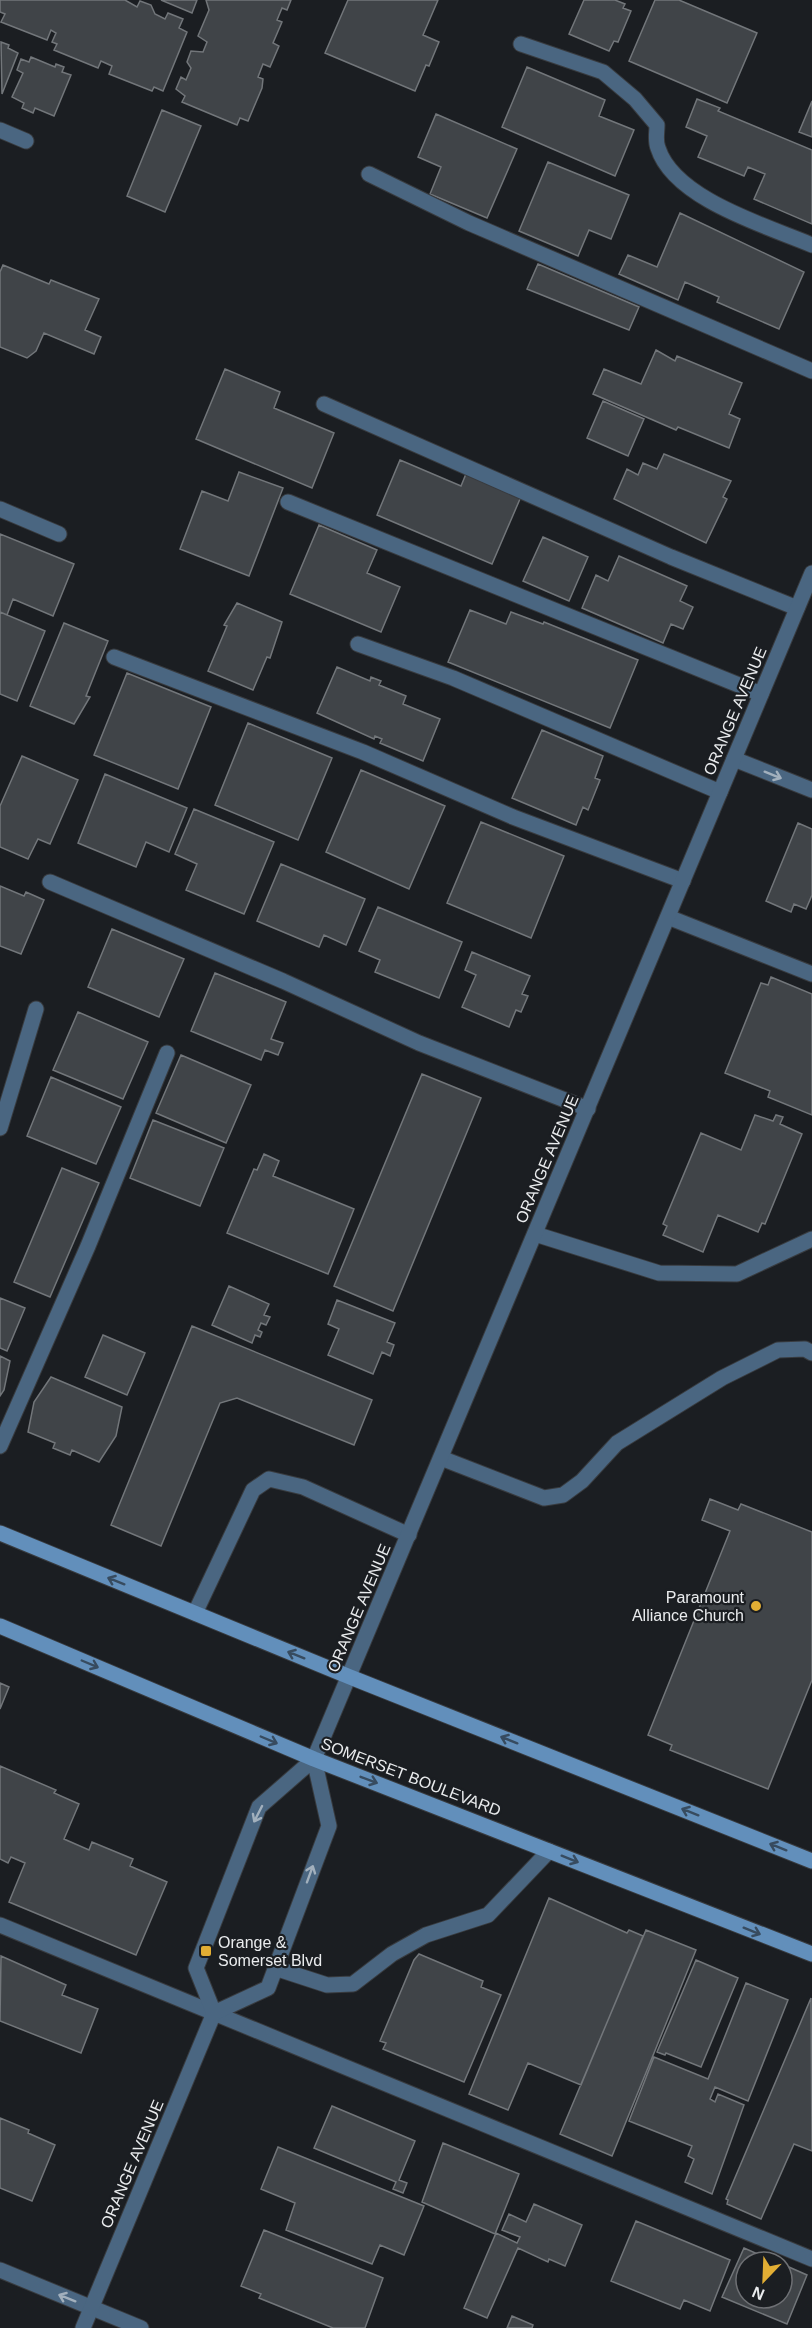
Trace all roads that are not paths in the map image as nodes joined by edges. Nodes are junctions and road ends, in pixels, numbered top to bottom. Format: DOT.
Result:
graph roads {
  1 [pos="521,45"];
  2 [pos="0,130"];
  3 [pos="26,141"];
  4 [pos="369,174"];
  5 [pos="812,245"];
  6 [pos="812,371"];
  7 [pos="324,404"];
  8 [pos="288,502"];
  9 [pos="0,509"];
  10 [pos="59,534"];
  11 [pos="812,573"];
  12 [pos="797,608"];
  13 [pos="358,644"];
  14 [pos="114,657"];
  15 [pos="761,694"];
  16 [pos="734,759"];
  17 [pos="812,790"];
  18 [pos="720,792"];
  19 [pos="50,882"];
  20 [pos="683,882"];
  21 [pos="668,917"];
  22 [pos="812,974"];
  23 [pos="36,1009"];
  24 [pos="167,1053"];
  25 [pos="588,1109"];
  26 [pos="0,1128"];
  27 [pos="535,1234"];
  28 [pos="812,1239"];
  29 [pos="812,1353"];
  30 [pos="0,1446"];
  31 [pos="441,1458"];
  32 [pos="0,1533"];
  33 [pos="409,1535"];
  34 [pos="195,1613"];
  35 [pos="0,1626"];
  36 [pos="350,1677"];
  37 [pos="314,1759"];
  38 [pos="549,1851"];
  39 [pos="811,1857"];
  40 [pos="0,1925"];
  41 [pos="812,1954"];
  42 [pos="275,1968"];
  43 [pos="214,2013"];
  44 [pos="812,2259"];
  45 [pos="0,2270"];
  46 [pos="91,2308"];
  47 [pos="82,2328"];
  48 [pos="141,2328"];
  1 -- 5 [label="street"];
  2 -- 3 [label="street"];
  4 -- 6 [label="street"];
  7 -- 12 [label="street"];
  8 -- 15 [label="street"];
  9 -- 10 [label="street"];
  11 -- 12 [label="street, ORANGE AVENUE"];
  12 -- 15 [label="street, ORANGE AVENUE"];
  13 -- 18 [label="street"];
  14 -- 20 [label="street"];
  15 -- 16 [label="street, ORANGE AVENUE"];
  16 -- 17 [label="street, one-way"];
  16 -- 18 [label="street, ORANGE AVENUE"];
  18 -- 20 [label="street, ORANGE AVENUE"];
  19 -- 25 [label="street"];
  20 -- 21 [label="street, ORANGE AVENUE"];
  21 -- 22 [label="street"];
  21 -- 25 [label="street, ORANGE AVENUE"];
  23 -- 26 [label="street"];
  24 -- 30 [label="street"];
  25 -- 27 [label="street, ORANGE AVENUE"];
  27 -- 28 [label="street"];
  27 -- 31 [label="street, ORANGE AVENUE"];
  29 -- 31 [label="street"];
  31 -- 33 [label="street, ORANGE AVENUE"];
  34 -- 32 [label="main road, one-way"];
  33 -- 34 [label="street"];
  33 -- 36 [label="street, ORANGE AVENUE"];
  36 -- 34 [label="main road, one-way"];
  35 -- 37 [label="main road, SOMERSET BOULEVARD, one-way"];
  36 -- 37 [label="street, ORANGE AVENUE"];
  39 -- 36 [label="main road, one-way"];
  37 -- 38 [label="main road, SOMERSET BOULEVARD, one-way"];
  42 -- 37 [label="street, one-way"];
  37 -- 43 [label="street, ORANGE AVENUE, one-way"];
  38 -- 41 [label="main road, SOMERSET BOULEVARD, one-way"];
  38 -- 42 [label="street"];
  40 -- 43 [label="street"];
  42 -- 43 [label="street"];
  43 -- 44 [label="street"];
  43 -- 46 [label="street, ORANGE AVENUE"];
  46 -- 45 [label="street, one-way"];
  46 -- 47 [label="street, ORANGE AVENUE"];
  46 -- 48 [label="street"];
}
